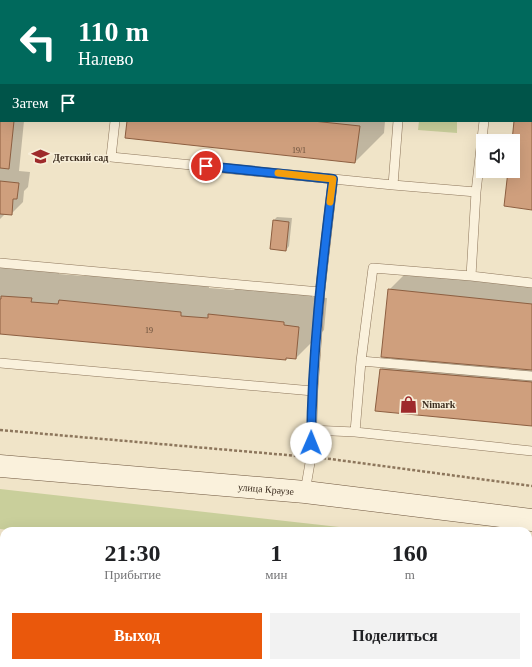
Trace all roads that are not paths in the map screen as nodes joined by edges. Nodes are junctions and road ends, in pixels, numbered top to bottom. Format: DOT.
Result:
graph roads {
  1 [pos="115,122"];
  2 [pos="398,122"];
  3 [pos="484,122"];
  4 [pos="333,179"];
  5 [pos="393,185"];
  6 [pos="476,192"];
  7 [pos="0,263"];
  8 [pos="471,276"];
  9 [pos="532,283"];
  10 [pos="320,292"];
  11 [pos="361,361"];
  12 [pos="0,363"];
  13 [pos="532,376"];
  14 [pos="313,391"];
  15 [pos="311,430"];
  16 [pos="355,432"];
  17 [pos="532,451"];
  18 [pos="0,466"];
  19 [pos="306,492"];
  20 [pos="532,520"];
  1 -- 4 [label="lane"];
  2 -- 5 [label="lane"];
  3 -- 6 [label="lane"];
  4 -- 5 [label="lane"];
  4 -- 10 [label="lane"];
  5 -- 6 [label="lane"];
  6 -- 8 [label="lane"];
  7 -- 10 [label="lane"];
  8 -- 9 [label="lane"];
  8 -- 11 [label="lane"];
  10 -- 14 [label="lane"];
  11 -- 13 [label="lane"];
  11 -- 16 [label="lane"];
  12 -- 14 [label="lane"];
  14 -- 15 [label="lane"];
  15 -- 16 [label="lane"];
  15 -- 19 [label="lane"];
  16 -- 17 [label="lane"];
  18 -- 19 [label="main road, улица Краузе"];
  19 -- 20 [label="main road, улица Краузе"];
}
